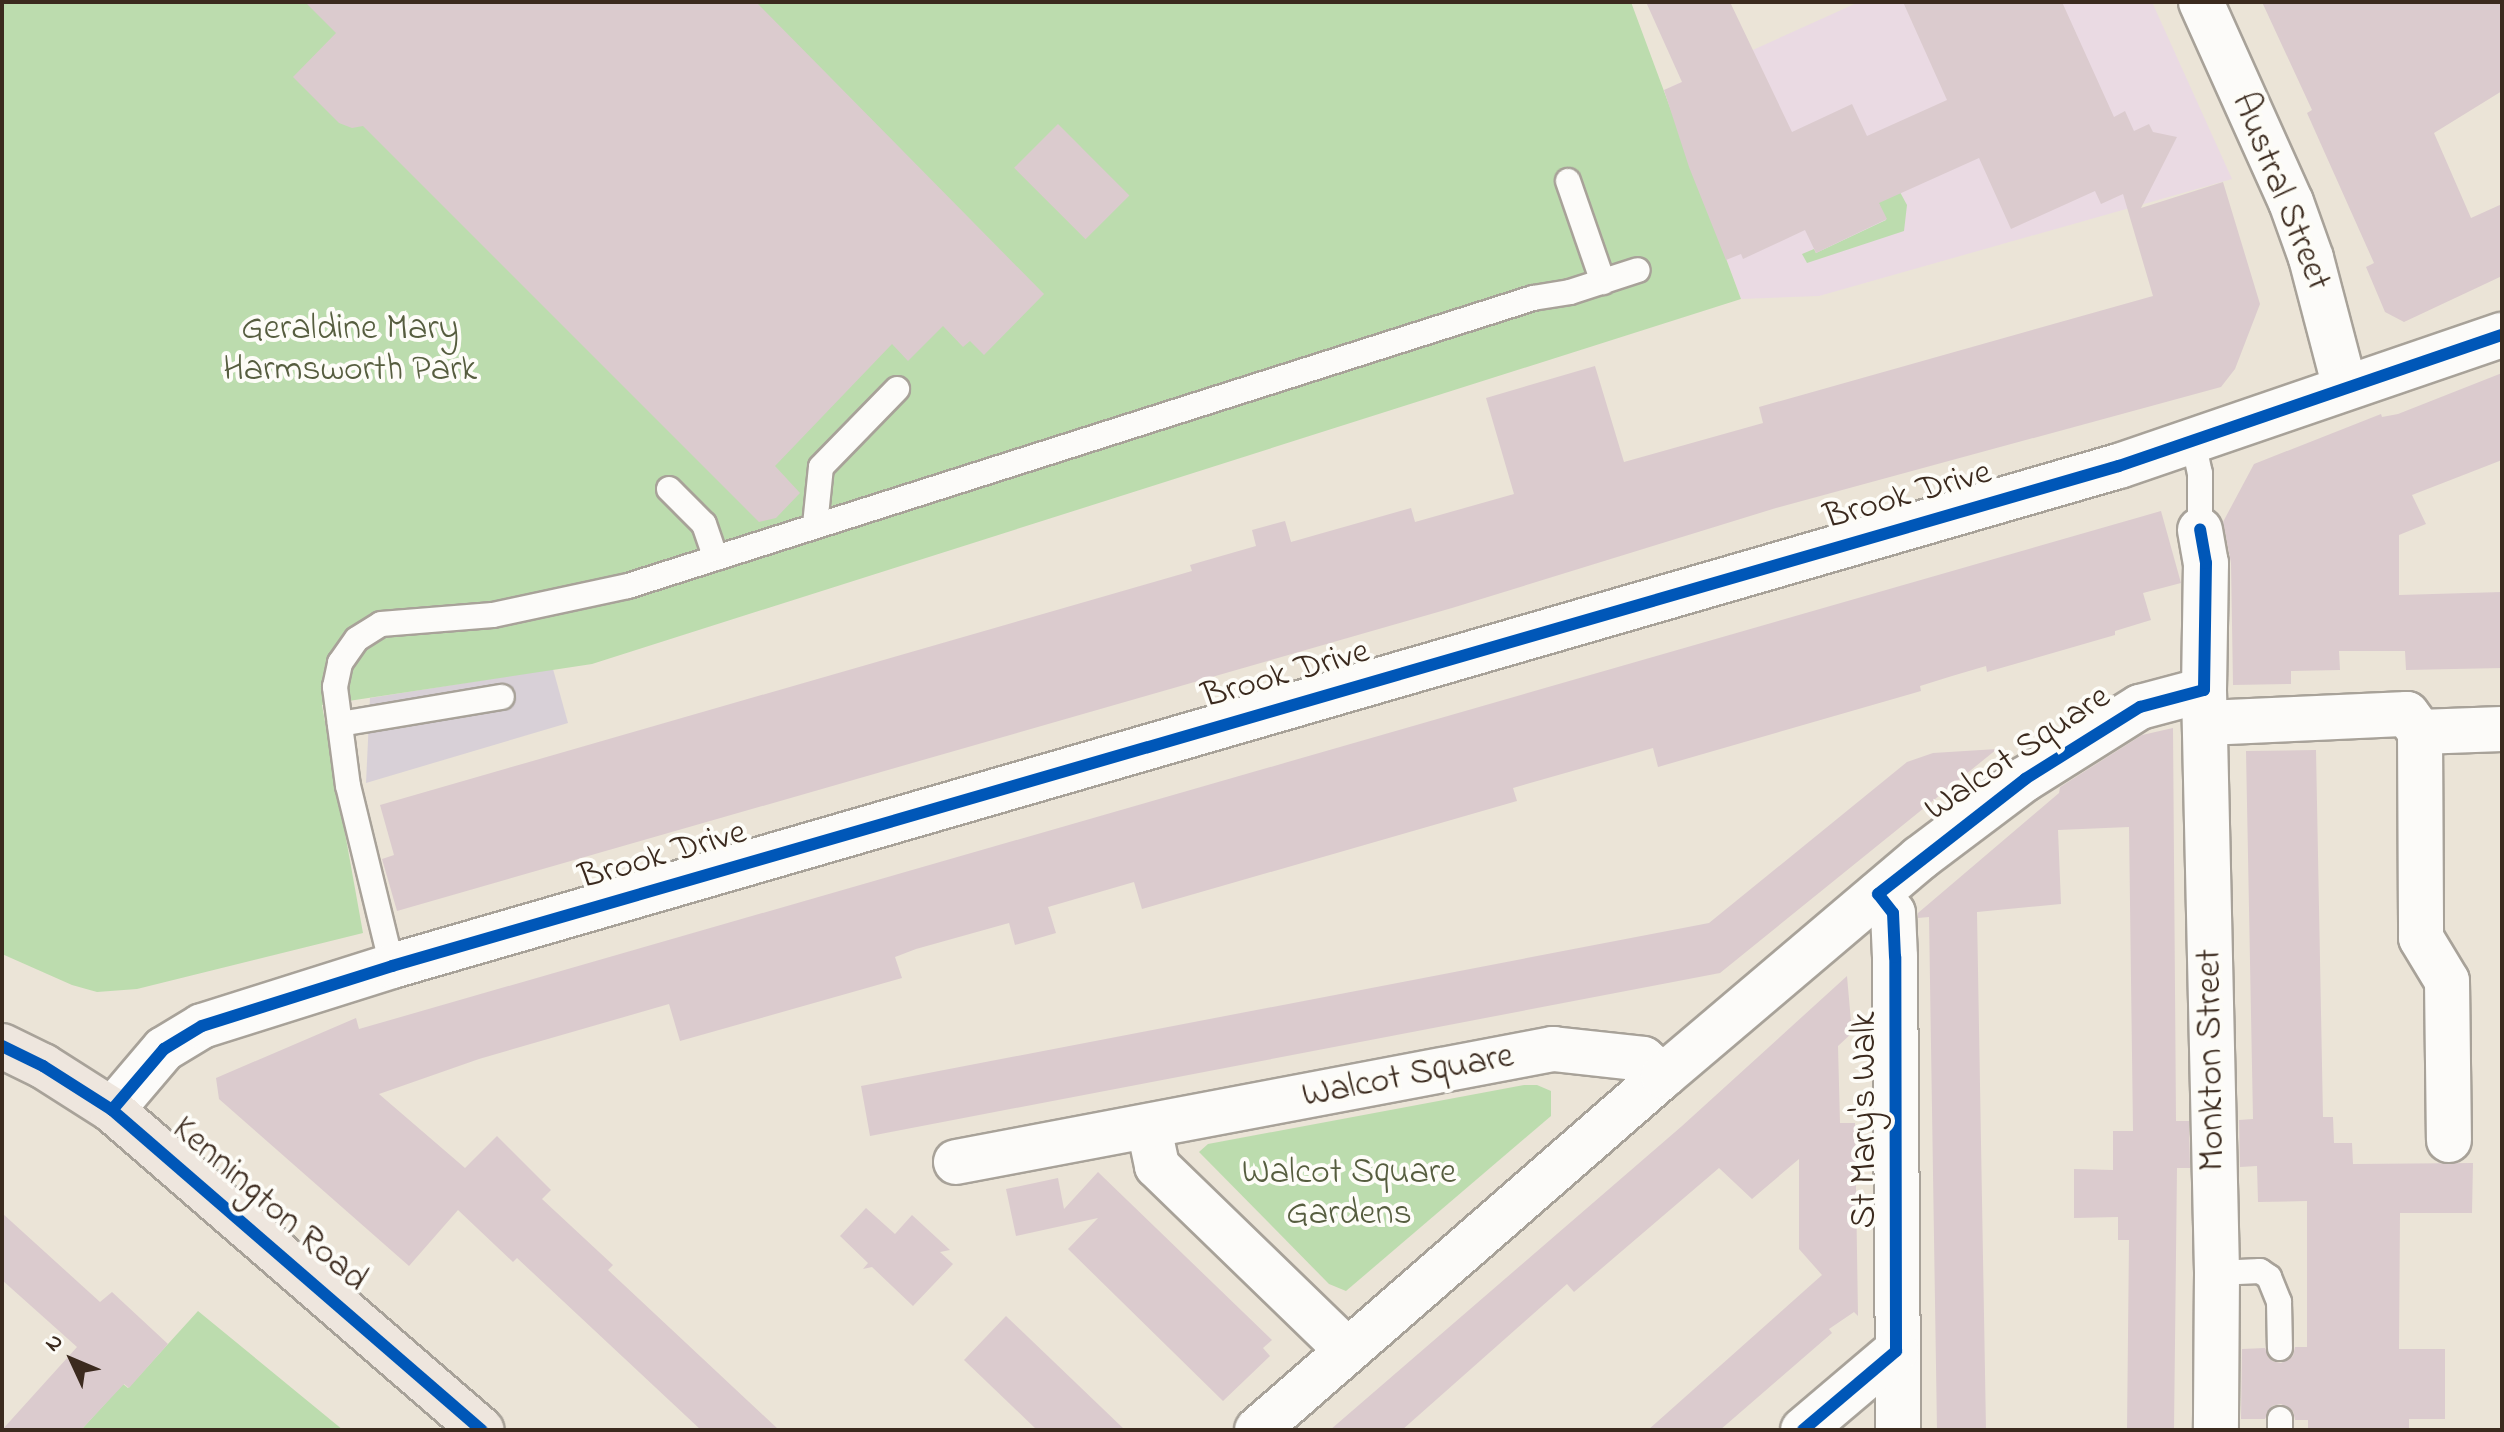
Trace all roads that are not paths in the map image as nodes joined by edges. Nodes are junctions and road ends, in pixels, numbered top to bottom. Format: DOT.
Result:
graph roads {
  1 [pos="2201,2"];
  2 [pos="1568,181"];
  3 [pos="1638,270"];
  4 [pos="1603,282"];
  5 [pos="2502,335"];
  6 [pos="2345,388"];
  7 [pos="897,389"];
  8 [pos="2193,441"];
  9 [pos="669,489"];
  10 [pos="815,525"];
  11 [pos="2200,530"];
  12 [pos="716,558"];
  13 [pos="502,697"];
  14 [pos="2205,706"];
  15 [pos="340,724"];
  16 [pos="2502,729"];
  17 [pos="2420,732"];
  18 [pos="1878,894"];
  19 [pos="392,966"];
  20 [pos="2,1046"];
  21 [pos="1663,1076"];
  22 [pos="112,1110"];
  23 [pos="1149,1128"];
  24 [pos="2449,1140"];
  25 [pos="956,1162"];
  26 [pos="2217,1273"];
  27 [pos="2280,1348"];
  28 [pos="1347,1350"];
  29 [pos="1896,1351"];
  30 [pos="482,1430"];
  31 [pos="1257,1430"];
  32 [pos="1803,1430"];
  33 [pos="1898,1430"];
  34 [pos="2216,1430"];
  1 -- 6 [label="street, Austral Street"];
  2 -- 4 [label="lane"];
  3 -- 4 [label="lane"];
  4 -- 10 [label="lane"];
  5 -- 6 [label="street, Brook Drive"];
  6 -- 8 [label="street, Brook Drive"];
  7 -- 10 [label="lane"];
  8 -- 11 [label="lane"];
  8 -- 19 [label="street, Brook Drive"];
  9 -- 12 [label="lane"];
  10 -- 12 [label="lane"];
  11 -- 14 [label="street, Monkton Street"];
  12 -- 15 [label="lane"];
  13 -- 15 [label="lane"];
  14 -- 17 [label="street, Walcot Square"];
  14 -- 18 [label="street, Walcot Square"];
  14 -- 26 [label="street, Monkton Street"];
  15 -- 19 [label="lane"];
  16 -- 17 [label="street"];
  17 -- 24 [label="street"];
  18 -- 21 [label="street, Walcot Square"];
  18 -- 29 [label="street, St Mary's Walk"];
  19 -- 22 [label="street, Brook Drive"];
  20 -- 22 [label="main road, Kennington Road"];
  21 -- 23 [label="street, Walcot Square"];
  21 -- 28 [label="street, Walcot Square"];
  22 -- 30 [label="main road, Kennington Road"];
  23 -- 25 [label="street, Walcot Square"];
  23 -- 28 [label="street"];
  26 -- 27 [label="lane"];
  26 -- 34 [label="street, Monkton Street"];
  28 -- 31 [label="street, Walcot Square"];
  29 -- 32 [label="street"];
  29 -- 33 [label="street, St Mary's Walk"];
}
